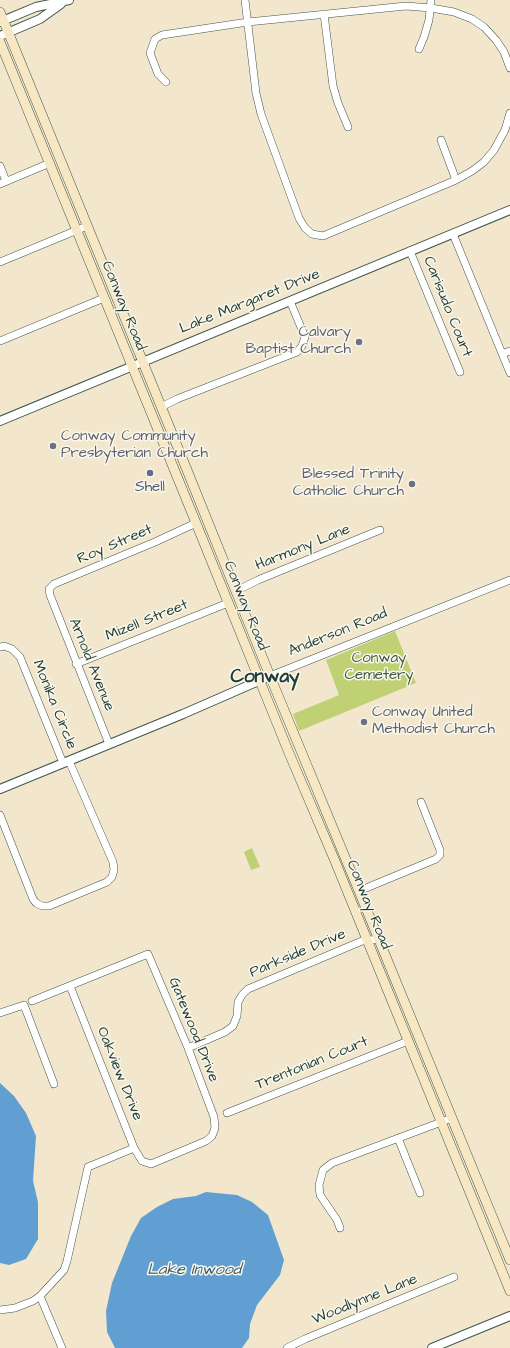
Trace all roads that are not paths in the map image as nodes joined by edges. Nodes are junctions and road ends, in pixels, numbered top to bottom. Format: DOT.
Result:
graph roads {
  1 [pos="245,0"];
  2 [pos="66,1"];
  3 [pos="431,4"];
  4 [pos="324,14"];
  5 [pos="1,18"];
  6 [pos="248,22"];
  7 [pos="4,34"];
  8 [pos="0,42"];
  9 [pos="419,49"];
  10 [pos="510,68"];
  11 [pos="166,82"];
  12 [pos="510,113"];
  13 [pos="348,127"];
  14 [pos="507,131"];
  15 [pos="441,140"];
  16 [pos="50,163"];
  17 [pos="0,166"];
  18 [pos="456,180"];
  19 [pos="3,183"];
  20 [pos="510,210"];
  21 [pos="87,226"];
  22 [pos="77,230"];
  23 [pos="453,234"];
  24 [pos="410,251"];
  25 [pos="0,262"];
  26 [pos="104,298"];
  27 [pos="290,300"];
  28 [pos="0,341"];
  29 [pos="510,351"];
  30 [pos="502,354"];
  31 [pos="143,361"];
  32 [pos="132,366"];
  33 [pos="460,372"];
  34 [pos="510,373"];
  35 [pos="161,407"];
  36 [pos="0,421"];
  37 [pos="196,523"];
  38 [pos="380,530"];
  39 [pos="216,571"];
  40 [pos="510,580"];
  41 [pos="236,591"];
  42 [pos="50,595"];
  43 [pos="228,602"];
  44 [pos="0,647"];
  45 [pos="76,664"];
  46 [pos="270,676"];
  47 [pos="259,680"];
  48 [pos="108,744"];
  49 [pos="66,762"];
  50 [pos="0,789"];
  51 [pos="306,794"];
  52 [pos="319,794"];
  53 [pos="421,802"];
  54 [pos="0,815"];
  55 [pos="335,861"];
  56 [pos="359,891"];
  57 [pos="379,939"];
  58 [pos="367,941"];
  59 [pos="70,986"];
  60 [pos="389,994"];
  61 [pos="32,1001"];
  62 [pos="0,1013"];
  63 [pos="412,1021"];
  64 [pos="408,1041"];
  65 [pos="188,1048"];
  66 [pos="431,1067"];
  67 [pos="54,1084"];
  68 [pos="227,1113"];
  69 [pos="452,1118"];
  70 [pos="441,1122"];
  71 [pos="398,1138"];
  72 [pos="134,1148"];
  73 [pos="151,1164"];
  74 [pos="420,1193"];
  75 [pos="340,1228"];
  76 [pos="510,1260"];
  77 [pos="454,1277"];
  78 [pos="510,1290"];
  79 [pos="40,1296"];
  80 [pos="0,1310"];
  81 [pos="510,1316"];
  82 [pos="62,1348"];
  83 [pos="287,1348"];
  84 [pos="432,1348"];
  1 -- 6 [label="street"];
  2 -- 5 [label="street"];
  2 -- 7 [label="street"];
  3 -- 4 [label="street"];
  3 -- 9 [label="street"];
  3 -- 10 [label="street"];
  4 -- 6 [label="street"];
  4 -- 13 [label="street"];
  5 -- 7 [label="main road, Conway Road"];
  6 -- 11 [label="street"];
  6 -- 18 [label="street"];
  7 -- 21 [label="main road, Conway Road"];
  8 -- 16 [label="main road, Conway Road"];
  12 -- 14 [label="street"];
  14 -- 18 [label="street"];
  15 -- 18 [label="street"];
  16 -- 19 [label="street"];
  16 -- 22 [label="main road, Conway Road"];
  17 -- 19 [label="street"];
  20 -- 23 [label="street, Lake Margaret Drive"];
  21 -- 22 [label="street"];
  21 -- 31 [label="main road, Conway Road"];
  22 -- 25 [label="street"];
  22 -- 26 [label="main road, Conway Road"];
  23 -- 24 [label="street, Lake Margaret Drive"];
  23 -- 30 [label="street"];
  24 -- 27 [label="street, Lake Margaret Drive"];
  24 -- 33 [label="street, Carisudo Court"];
  26 -- 28 [label="street"];
  26 -- 32 [label="main road, Conway Road"];
  27 -- 31 [label="street, Lake Margaret Drive"];
  27 -- 35 [label="street"];
  29 -- 30 [label="street"];
  30 -- 34 [label="street"];
  31 -- 32 [label="street, Lake Margaret Drive"];
  31 -- 35 [label="main road, Conway Road"];
  32 -- 36 [label="street, Lake Margaret Drive"];
  32 -- 37 [label="main road, Conway Road"];
  35 -- 41 [label="main road, Conway Road"];
  37 -- 39 [label="main road, Conway Road"];
  37 -- 42 [label="street, Roy Street"];
  38 -- 41 [label="street, Harmony Lane"];
  39 -- 41 [label="main road"];
  39 -- 43 [label="main road, Conway Road"];
  40 -- 46 [label="street, Anderson Road"];
  41 -- 46 [label="main road, Conway Road"];
  42 -- 45 [label="street, Arnold Avenue"];
  43 -- 45 [label="street, Mizell Street"];
  43 -- 47 [label="main road, Conway Road"];
  44 -- 49 [label="street, Monika Circle"];
  45 -- 48 [label="street, Arnold Avenue"];
  46 -- 47 [label="street, Anderson Road"];
  46 -- 52 [label="main road, Conway Road"];
  47 -- 48 [label="street, Anderson Road"];
  47 -- 51 [label="main road, Conway Road"];
  48 -- 49 [label="street, Anderson Road"];
  49 -- 50 [label="street, Anderson Road"];
  49 -- 54 [label="street, Monika Circle"];
  51 -- 52 [label="street"];
  51 -- 55 [label="main road, Conway Road"];
  52 -- 56 [label="main road, Conway Road"];
  53 -- 56 [label="street"];
  55 -- 56 [label="main road"];
  55 -- 58 [label="main road, Conway Road"];
  56 -- 57 [label="main road, Conway Road"];
  57 -- 58 [label="street, Parkside Drive"];
  57 -- 63 [label="main road, Conway Road"];
  58 -- 60 [label="main road, Conway Road"];
  58 -- 65 [label="street, Parkside Drive"];
  59 -- 61 [label="street"];
  59 -- 65 [label="street, Gatewood Drive"];
  59 -- 72 [label="street, Oakview Drive"];
  60 -- 63 [label="main road"];
  60 -- 64 [label="main road, Conway Road"];
  62 -- 67 [label="street"];
  63 -- 66 [label="main road, Conway Road"];
  64 -- 66 [label="main road"];
  64 -- 68 [label="street, Trentonian Court"];
  64 -- 70 [label="main road, Conway Road"];
  65 -- 73 [label="street, Gatewood Drive"];
  66 -- 69 [label="main road, Conway Road"];
  69 -- 70 [label="street"];
  69 -- 76 [label="main road, Conway Road"];
  70 -- 71 [label="street"];
  70 -- 78 [label="main road, Conway Road"];
  71 -- 74 [label="street"];
  71 -- 75 [label="street"];
  72 -- 73 [label="street, Oakview Drive"];
  72 -- 79 [label="street"];
  77 -- 83 [label="street, Woodlynne Lane"];
  79 -- 80 [label="street"];
  79 -- 82 [label="street"];
  81 -- 84 [label="street"];
}
